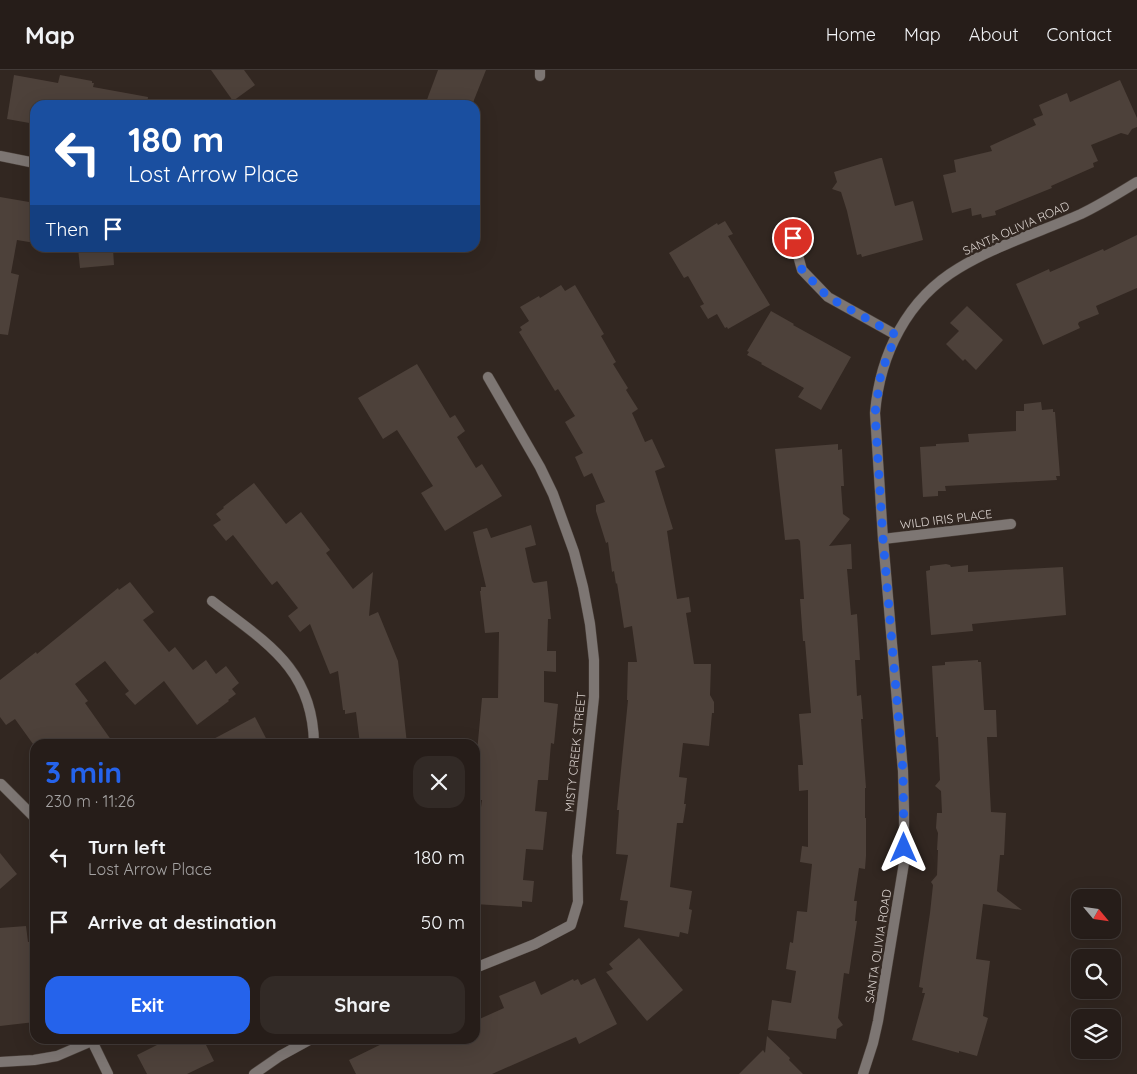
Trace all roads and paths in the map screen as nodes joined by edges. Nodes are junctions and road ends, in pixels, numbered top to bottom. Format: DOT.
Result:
graph roads {
  1 [pos="0,156"];
  2 [pos="30,162"];
  3 [pos="1137,182"];
  4 [pos="789,223"];
  5 [pos="896,335"];
  6 [pos="488,377"];
  7 [pos="1011,524"];
  8 [pos="883,539"];
  9 [pos="212,601"];
  10 [pos="314,739"];
  11 [pos="1,784"];
  12 [pos="30,813"];
  13 [pos="480,966"];
  14 [pos="82,1044"];
  15 [pos="93,1044"];
  16 [pos="302,1044"];
  17 [pos="0,1062"];
  18 [pos="108,1074"];
  19 [pos="254,1074"];
  20 [pos="863,1074"];
  1 -- 2 [label="street"];
  3 -- 5 [label="street, SANTA OLIVIA ROAD"];
  4 -- 5 [label="street"];
  5 -- 8 [label="street, SANTA OLIVIA ROAD"];
  6 -- 13 [label="street, MISTY CREEK STREET"];
  7 -- 8 [label="street, WILD IRIS PLACE"];
  8 -- 20 [label="street, SANTA OLIVIA ROAD"];
  9 -- 10 [label="street"];
  11 -- 12 [label="street"];
  14 -- 17 [label="street"];
  15 -- 18 [label="street"];
  16 -- 19 [label="street"];
}
